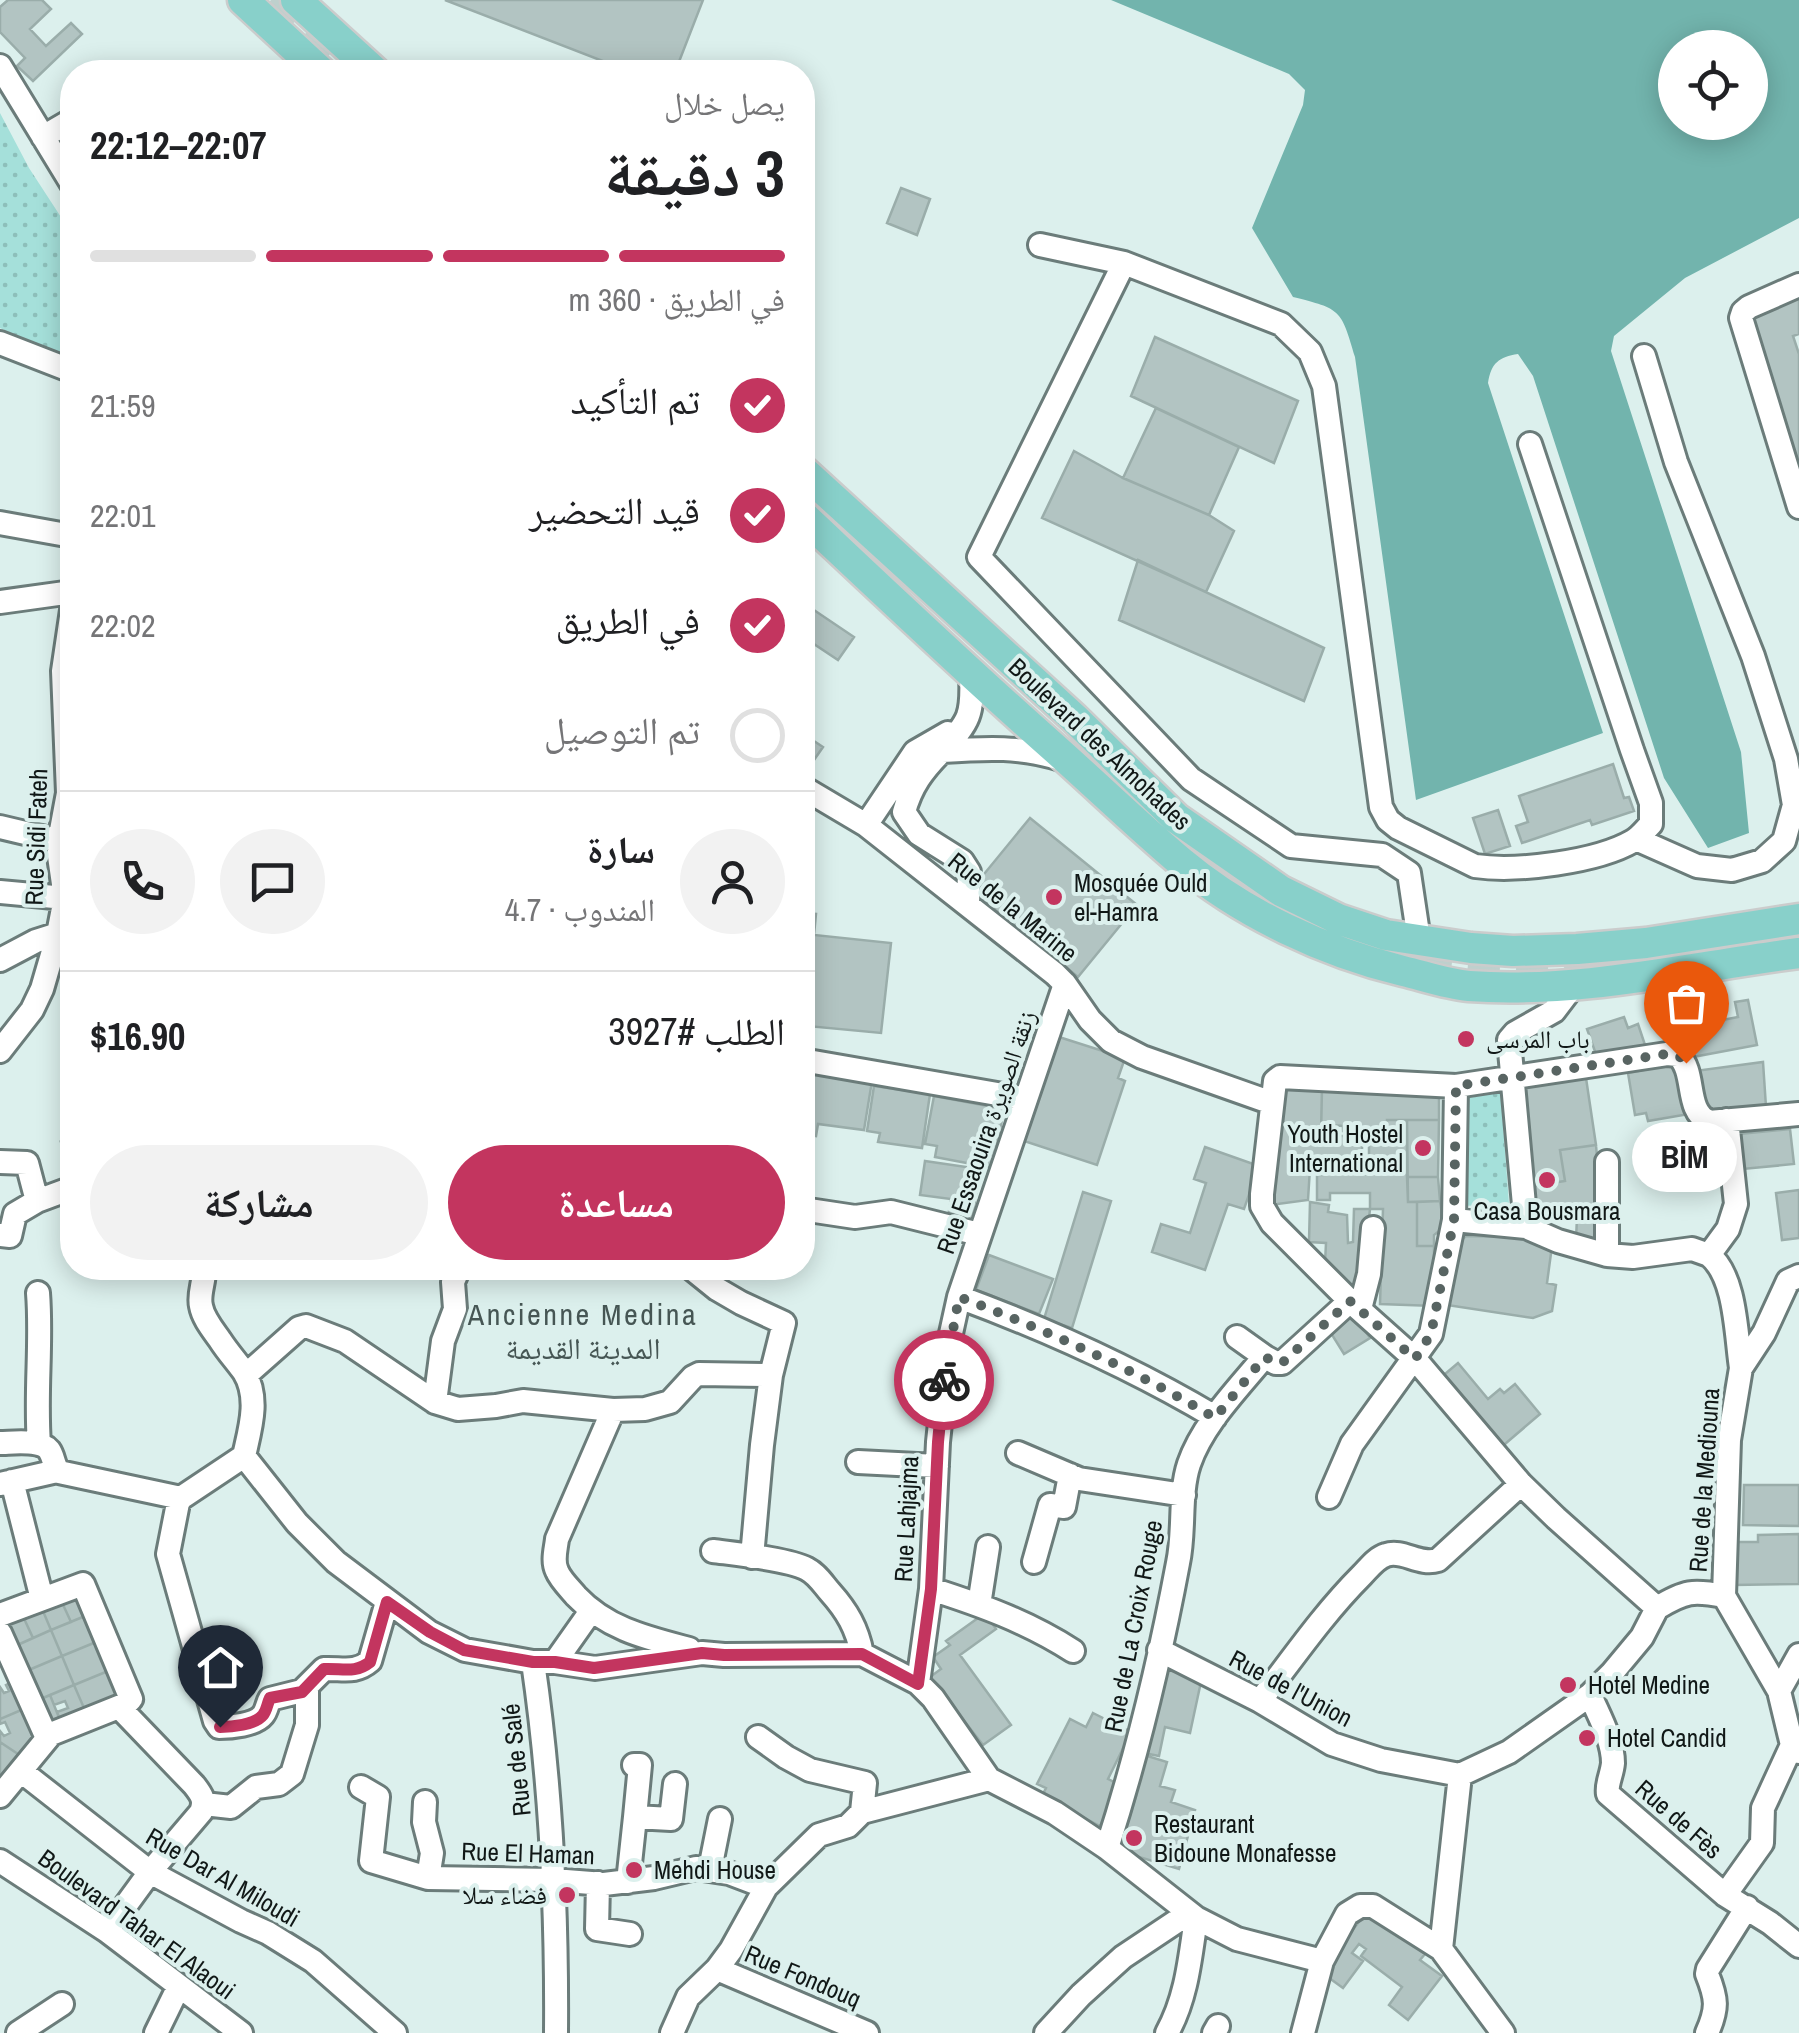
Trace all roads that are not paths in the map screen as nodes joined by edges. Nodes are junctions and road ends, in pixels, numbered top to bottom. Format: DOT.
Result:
graph roads {
  1 [pos="296,0"];
  2 [pos="250,3"];
  3 [pos="308,60"];
  4 [pos="362,60"];
  5 [pos="0,66"];
  6 [pos="60,127"];
  7 [pos="43,138"];
  8 [pos="60,165"];
  9 [pos="1040,244"];
  10 [pos="1124,263"];
  11 [pos="1799,286"];
  12 [pos="0,343"];
  13 [pos="1644,356"];
  14 [pos="60,366"];
  15 [pos="1530,444"];
  16 [pos="815,482"];
  17 [pos="1799,506"];
  18 [pos="0,523"];
  19 [pos="815,527"];
  20 [pos="60,534"];
  21 [pos="60,594"];
  22 [pos="0,602"];
  23 [pos="982,684"];
  24 [pos="970,716"];
  25 [pos="942,751"];
  26 [pos="1792,758"];
  27 [pos="1070,762"];
  28 [pos="815,795"];
  29 [pos="866,825"];
  30 [pos="0,827"];
  31 [pos="1409,834"];
  32 [pos="60,836"];
  33 [pos="1636,839"];
  34 [pos="59,841"];
  35 [pos="60,850"];
  36 [pos="1410,873"];
  37 [pos="0,892"];
  38 [pos="60,898"];
  39 [pos="968,906"];
  40 [pos="1799,919"];
  41 [pos="60,924"];
  42 [pos="58,934"];
  43 [pos="1419,940"];
  44 [pos="1799,953"];
  45 [pos="0,960"];
  46 [pos="1406,972"];
  47 [pos="1065,984"];
  48 [pos="1573,986"];
  49 [pos="0,1050"];
  50 [pos="815,1062"];
  51 [pos="1514,1078"];
  52 [pos="1456,1086"];
  53 [pos="1026,1099"];
  54 [pos="1272,1103"];
  55 [pos="1799,1114"];
  56 [pos="1727,1120"];
  57 [pos="0,1162"];
  58 [pos="1607,1162"];
  59 [pos="60,1192"];
  60 [pos="37,1201"];
  61 [pos="815,1211"];
  62 [pos="1454,1220"];
  63 [pos="1526,1227"];
  64 [pos="1374,1228"];
  65 [pos="979,1234"];
  66 [pos="0,1235"];
  67 [pos="1606,1255"];
  68 [pos="1708,1255"];
  69 [pos="1799,1276"];
  70 [pos="205,1280"];
  71 [pos="454,1280"];
  72 [pos="708,1280"];
  73 [pos="38,1293"];
  74 [pos="959,1297"];
  75 [pos="1355,1305"];
  76 [pos="1237,1337"];
  77 [pos="1265,1357"];
  78 [pos="1415,1359"];
  79 [pos="1741,1368"];
  80 [pos="246,1375"];
  81 [pos="771,1375"];
  82 [pos="435,1402"];
  83 [pos="612,1410"];
  84 [pos="1215,1418"];
  85 [pos="0,1444"];
  86 [pos="39,1444"];
  87 [pos="1018,1452"];
  88 [pos="244,1456"];
  89 [pos="858,1462"];
  90 [pos="936,1466"];
  91 [pos="57,1471"];
  92 [pos="1070,1475"];
  93 [pos="6,1482"];
  94 [pos="1521,1484"];
  95 [pos="1184,1494"];
  96 [pos="1329,1497"];
  97 [pos="181,1498"];
  98 [pos="988,1547"];
  99 [pos="713,1551"];
  100 [pos="752,1557"];
  101 [pos="1034,1562"];
  102 [pos="931,1589"];
  103 [pos="1724,1596"];
  104 [pos="42,1598"];
  105 [pos="387,1602"];
  106 [pos="979,1604"];
  107 [pos="1657,1608"];
  108 [pos="591,1612"];
  109 [pos="0,1615"];
  110 [pos="0,1633"];
  111 [pos="1159,1650"];
  112 [pos="1073,1651"];
  113 [pos="702,1653"];
  114 [pos="862,1654"];
  115 [pos="1799,1655"];
  116 [pos="544,1662"];
  117 [pos="918,1684"];
  118 [pos="307,1686"];
  119 [pos="1779,1692"];
  120 [pos="1590,1694"];
  121 [pos="1260,1701"];
  122 [pos="119,1707"];
  123 [pos="758,1737"];
  124 [pos="47,1738"];
  125 [pos="1796,1749"];
  126 [pos="634,1765"];
  127 [pos="21,1771"];
  128 [pos="1460,1774"];
  129 [pos="988,1779"];
  130 [pos="674,1784"];
  131 [pos="361,1786"];
  132 [pos="199,1794"];
  133 [pos="0,1796"];
  134 [pos="426,1802"];
  135 [pos="862,1812"];
  136 [pos="635,1817"];
  137 [pos="720,1818"];
  138 [pos="1106,1848"];
  139 [pos="0,1861"];
  140 [pos="710,1868"];
  141 [pos="150,1872"];
  142 [pos="428,1878"];
  143 [pos="553,1880"];
  144 [pos="628,1882"];
  145 [pos="598,1883"];
  146 [pos="766,1888"];
  147 [pos="1724,1895"];
  148 [pos="1747,1907"];
  149 [pos="1192,1916"];
  150 [pos="106,1931"];
  151 [pos="630,1934"];
  152 [pos="1799,1946"];
  153 [pos="1441,1949"];
  154 [pos="1322,1961"];
  155 [pos="717,1969"];
  156 [pos="178,1986"];
  157 [pos="62,2004"];
  158 [pos="236,2031"];
  159 [pos="1497,2031"];
  160 [pos="18,2033"];
  161 [pos="156,2033"];
  162 [pos="395,2033"];
  163 [pos="556,2033"];
  164 [pos="672,2033"];
  165 [pos="868,2033"];
  166 [pos="1046,2033"];
  167 [pos="1167,2033"];
  168 [pos="1303,2033"];
  169 [pos="1707,2033"];
  1 -- 4 [label="main road"];
  2 -- 3 [label="main road"];
  5 -- 7 [label="street"];
  6 -- 7 [label="street"];
  7 -- 8 [label="street"];
  9 -- 10 [label="street"];
  10 -- 31 [label="street"];
  10 -- 36 [label="street"];
  11 -- 17 [label="street"];
  12 -- 14 [label="street"];
  13 -- 26 [label="street"];
  15 -- 33 [label="street"];
  16 -- 43 [label="main road, Boulevard des Almohades"];
  18 -- 20 [label="street"];
  19 -- 23 [label="main road, Boulevard des Almohades"];
  21 -- 22 [label="street"];
  23 -- 24 [label="street"];
  23 -- 27 [label="main road, Boulevard des Almohades"];
  24 -- 25 [label="street"];
  24 -- 29 [label="street"];
  25 -- 27 [label="street"];
  25 -- 39 [label="street"];
  26 -- 33 [label="street"];
  27 -- 46 [label="main road, Boulevard des Almohades"];
  28 -- 29 [label="street, Rue de la Marine"];
  29 -- 39 [label="street, Rue de la Marine"];
  30 -- 34 [label="street"];
  31 -- 33 [label="street"];
  31 -- 36 [label="street"];
  32 -- 34 [label="street, Rue Sidi Fateh"];
  34 -- 35 [label="street, Rue Sidi Fateh"];
  36 -- 43 [label="street"];
  37 -- 38 [label="street"];
  39 -- 47 [label="street, Rue de la Marine"];
  40 -- 43 [label="main road, Boulevard des Almohades"];
  41 -- 42 [label="street, Rue Sidi Fateh"];
  42 -- 45 [label="street"];
  42 -- 49 [label="street, Rue Sidi Fateh"];
  43 -- 46 [label="main road"];
  44 -- 48 [label="main road, Boulevard des Almohades"];
  46 -- 48 [label="main road, Boulevard des Almohades"];
  47 -- 53 [label="street, Rue Essaouira زنقة الصويرة"];
  47 -- 54 [label="street, Rue de la Marine"];
  48 -- 51 [label="street"];
  50 -- 53 [label="street"];
  51 -- 52 [label="street"];
  51 -- 56 [label="street"];
  51 -- 63 [label="street"];
  52 -- 54 [label="street"];
  52 -- 62 [label="street"];
  53 -- 65 [label="street, Rue Essaouira زنقة الصويرة"];
  54 -- 75 [label="street"];
  55 -- 56 [label="street"];
  56 -- 68 [label="street"];
  57 -- 60 [label="street"];
  58 -- 67 [label="street"];
  59 -- 60 [label="street"];
  60 -- 66 [label="street"];
  61 -- 65 [label="street"];
  62 -- 63 [label="street"];
  62 -- 78 [label="street"];
  63 -- 67 [label="street"];
  64 -- 75 [label="street"];
  65 -- 74 [label="street, Rue Essaouira زنقة الصويرة"];
  67 -- 68 [label="street"];
  68 -- 79 [label="street, Rue de la Mediouna"];
  69 -- 79 [label="street, Rue de la Mediouna"];
  70 -- 80 [label="street"];
  71 -- 82 [label="street"];
  72 -- 81 [label="street"];
  73 -- 86 [label="street"];
  74 -- 84 [label="street"];
  74 -- 90 [label="street, Rue Lahjajma"];
  75 -- 77 [label="street"];
  75 -- 78 [label="street"];
  76 -- 77 [label="street"];
  77 -- 84 [label="street, Rue de La Croix Rouge"];
  78 -- 94 [label="street"];
  78 -- 96 [label="street"];
  79 -- 103 [label="street, Rue de la Mediouna"];
  80 -- 82 [label="street"];
  80 -- 88 [label="street"];
  81 -- 83 [label="street"];
  81 -- 100 [label="street"];
  82 -- 83 [label="street"];
  83 -- 108 [label="street"];
  84 -- 95 [label="street, Rue de La Croix Rouge"];
  85 -- 86 [label="street"];
  86 -- 91 [label="street"];
  87 -- 92 [label="street"];
  88 -- 97 [label="street"];
  88 -- 105 [label="street"];
  89 -- 90 [label="street"];
  90 -- 102 [label="street, Rue Lahjajma"];
  91 -- 93 [label="street"];
  91 -- 97 [label="street"];
  92 -- 95 [label="street"];
  92 -- 101 [label="street"];
  93 -- 104 [label="street"];
  94 -- 107 [label="street"];
  94 -- 121 [label="street"];
  95 -- 111 [label="street, Rue de La Croix Rouge"];
  97 -- 118 [label="street"];
  98 -- 106 [label="street"];
  99 -- 100 [label="street"];
  100 -- 114 [label="street"];
  102 -- 106 [label="street"];
  102 -- 117 [label="street, Rue Lahjajma"];
  103 -- 107 [label="street"];
  103 -- 119 [label="street"];
  104 -- 109 [label="street"];
  104 -- 122 [label="street"];
  105 -- 116 [label="street"];
  105 -- 118 [label="street"];
  106 -- 112 [label="street"];
  107 -- 120 [label="street"];
  108 -- 113 [label="street"];
  108 -- 116 [label="street"];
  110 -- 124 [label="street"];
  111 -- 121 [label="street, Rue de l'Union"];
  111 -- 138 [label="street, Rue de La Croix Rouge"];
  113 -- 114 [label="street"];
  113 -- 116 [label="street"];
  114 -- 117 [label="street"];
  115 -- 119 [label="street"];
  116 -- 143 [label="street, Rue de Salé"];
  117 -- 129 [label="street"];
  118 -- 132 [label="street"];
  119 -- 125 [label="street"];
  120 -- 128 [label="street"];
  120 -- 147 [label="street, Rue de Fès"];
  121 -- 128 [label="street, Rue de l'Union"];
  122 -- 124 [label="street"];
  122 -- 132 [label="street"];
  123 -- 135 [label="street"];
  124 -- 127 [label="street"];
  125 -- 147 [label="street"];
  126 -- 136 [label="street"];
  127 -- 133 [label="street"];
  127 -- 141 [label="street, Rue Dar Al Miloudi"];
  128 -- 153 [label="street"];
  129 -- 135 [label="street"];
  129 -- 138 [label="street"];
  130 -- 136 [label="street"];
  131 -- 142 [label="street, Rue El Haman"];
  132 -- 141 [label="street"];
  134 -- 142 [label="street"];
  135 -- 146 [label="street"];
  136 -- 144 [label="street"];
  137 -- 140 [label="street"];
  138 -- 149 [label="street"];
  139 -- 150 [label="street, Boulevard Tahar El Alaoui"];
  140 -- 144 [label="street, Rue El Haman"];
  140 -- 146 [label="street, Rue El Haman"];
  141 -- 150 [label="street"];
  141 -- 162 [label="street, Rue Dar Al Miloudi"];
  142 -- 143 [label="street, Rue El Haman"];
  143 -- 145 [label="street, Rue El Haman"];
  143 -- 163 [label="street, Rue de Salé"];
  144 -- 145 [label="street, Rue El Haman"];
  145 -- 151 [label="street"];
  146 -- 155 [label="street"];
  147 -- 148 [label="street, Rue de Fès"];
  148 -- 152 [label="street, Rue de Fès"];
  148 -- 169 [label="street"];
  149 -- 154 [label="street"];
  149 -- 166 [label="street"];
  149 -- 167 [label="street"];
  150 -- 156 [label="street, Boulevard Tahar El Alaoui"];
  153 -- 154 [label="street"];
  153 -- 159 [label="street"];
  154 -- 168 [label="street"];
  155 -- 164 [label="street"];
  155 -- 165 [label="street, Rue Fondouq"];
  156 -- 158 [label="street, Boulevard Tahar El Alaoui"];
  156 -- 161 [label="street"];
  157 -- 160 [label="street"];
}
